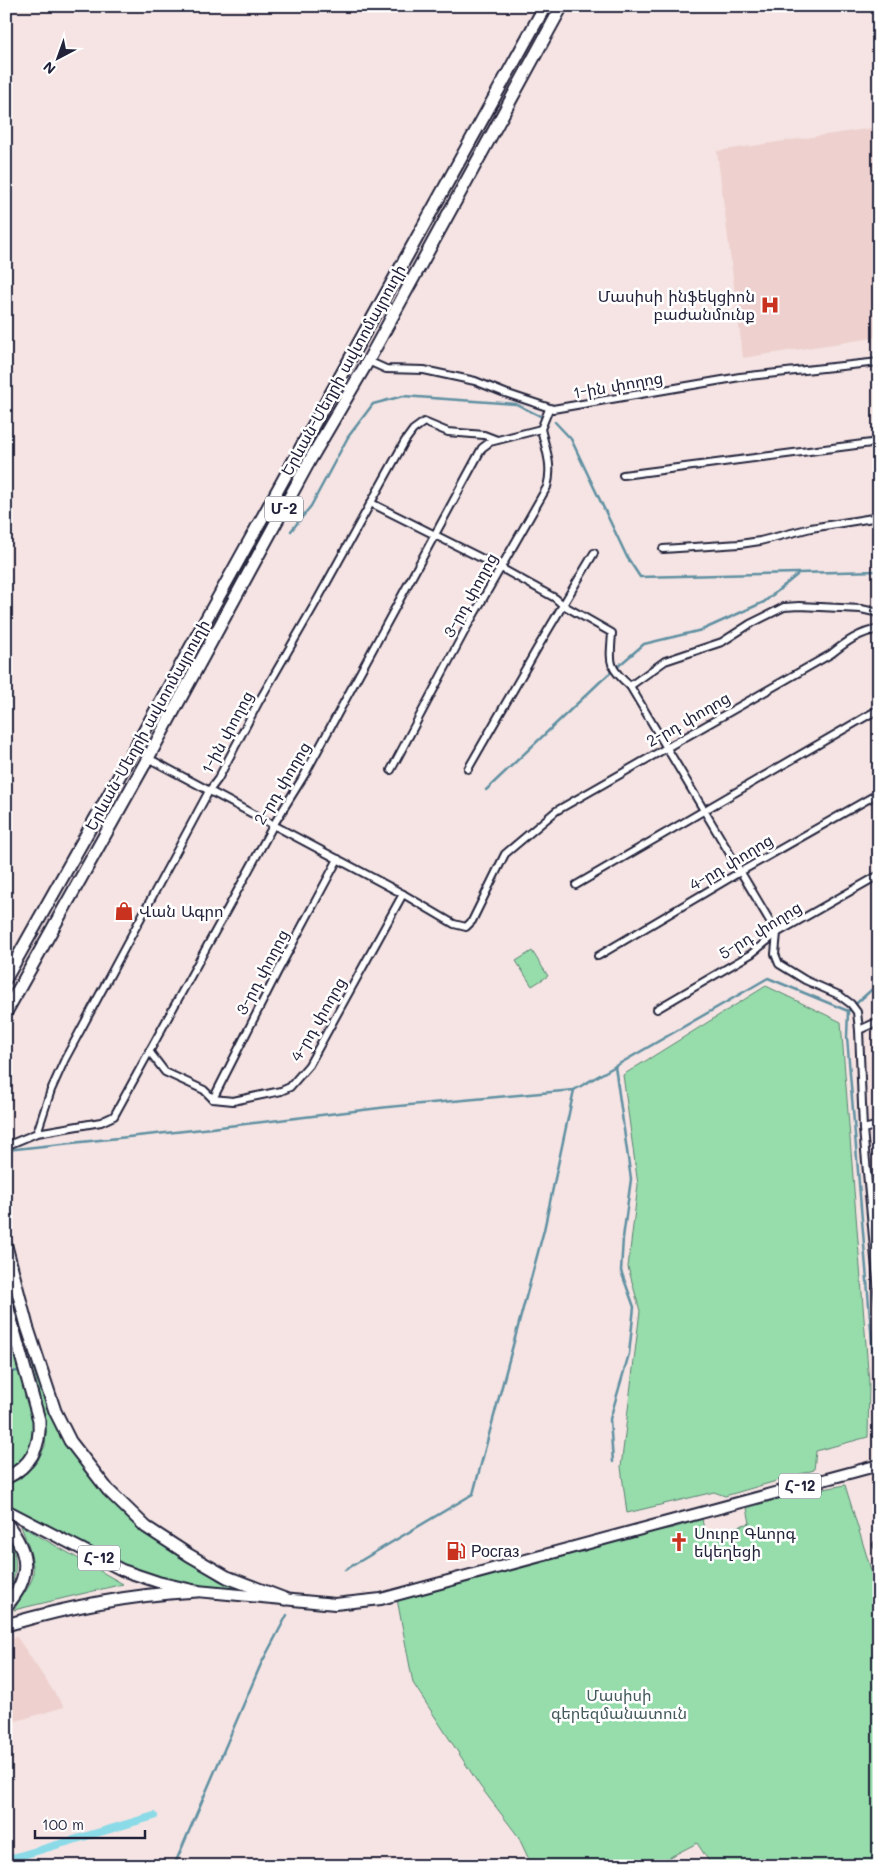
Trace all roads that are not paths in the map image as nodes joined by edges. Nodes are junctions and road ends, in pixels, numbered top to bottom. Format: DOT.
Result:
graph roads {
  1 [pos="545,6"];
  2 [pos="562,6"];
  3 [pos="368,361"];
  4 [pos="879,362"];
  5 [pos="549,409"];
  6 [pos="540,429"];
  7 [pos="497,440"];
  8 [pos="879,442"];
  9 [pos="623,475"];
  10 [pos="371,503"];
  11 [pos="879,517"];
  12 [pos="435,534"];
  13 [pos="663,549"];
  14 [pos="594,553"];
  15 [pos="501,568"];
  16 [pos="563,605"];
  17 [pos="879,613"];
  18 [pos="879,629"];
  19 [pos="630,686"];
  20 [pos="879,709"];
  21 [pos="667,746"];
  22 [pos="148,758"];
  23 [pos="468,769"];
  24 [pos="391,770"];
  25 [pos="209,791"];
  26 [pos="879,793"];
  27 [pos="704,810"];
  28 [pos="274,824"];
  29 [pos="338,859"];
  30 [pos="740,872"];
  31 [pos="879,875"];
  32 [pos="576,885"];
  33 [pos="403,894"];
  34 [pos="777,933"];
  35 [pos="598,956"];
  36 [pos="6,978"];
  37 [pos="657,1010"];
  38 [pos="6,1012"];
  39 [pos="879,1021"];
  40 [pos="859,1030"];
  41 [pos="149,1051"];
  42 [pos="213,1099"];
  43 [pos="879,1125"];
  44 [pos="863,1129"];
  45 [pos="36,1133"];
  46 [pos="6,1146"];
  47 [pos="876,1226"];
  48 [pos="6,1246"];
  49 [pos="6,1302"];
  50 [pos="879,1302"];
  51 [pos="879,1466"];
  52 [pos="6,1478"];
  53 [pos="6,1510"];
  54 [pos="6,1523"];
  55 [pos="197,1591"];
  56 [pos="285,1599"];
  57 [pos="6,1606"];
  58 [pos="6,1625"];
  1 -- 36 [label="highway, Երևան-Մեղրի ավտոմայրուղի / Մ-2"];
  2 -- 3 [label="highway, Երևան-Մեղրի ավտոմայրուղի / Մ-2"];
  3 -- 5 [label="street, 1-ին փողոց"];
  3 -- 22 [label="highway, Երևան-Մեղրի ավտոմայրուղի / Մ-2"];
  4 -- 5 [label="street, 1-ին փողոց"];
  5 -- 6 [label="street"];
  6 -- 7 [label="street, 2-րդ փողոց"];
  6 -- 15 [label="street, 3-րդ փողոց"];
  7 -- 10 [label="street, 1-ին փողոց"];
  7 -- 12 [label="street, 2-րդ փողոց"];
  8 -- 9 [label="street"];
  10 -- 12 [label="street"];
  10 -- 25 [label="street, 1-ին փողոց"];
  11 -- 13 [label="street"];
  12 -- 15 [label="street"];
  12 -- 28 [label="street, 2-րդ փողոց"];
  14 -- 16 [label="street"];
  15 -- 16 [label="street"];
  15 -- 24 [label="street, 3-րդ փողոց"];
  16 -- 19 [label="street"];
  16 -- 23 [label="street"];
  17 -- 19 [label="street"];
  18 -- 21 [label="street, 2-րդ փողոց"];
  19 -- 21 [label="street"];
  20 -- 27 [label="street"];
  21 -- 27 [label="street"];
  21 -- 33 [label="street, 2-րդ փողոց"];
  22 -- 25 [label="street"];
  22 -- 38 [label="highway, Երևան-Մեղրի ավտոմայրուղի / Մ-2"];
  25 -- 28 [label="street"];
  25 -- 45 [label="street, 1-ին փողոց"];
  26 -- 30 [label="street, 4-րդ փողոց"];
  27 -- 30 [label="street"];
  27 -- 32 [label="street"];
  28 -- 29 [label="street"];
  28 -- 41 [label="street, 2-րդ փողոց"];
  29 -- 33 [label="street"];
  29 -- 42 [label="street, 3-րդ փողոց"];
  30 -- 34 [label="street"];
  30 -- 35 [label="street, 4-րդ փողոց"];
  31 -- 34 [label="street, 5-րդ փողոց"];
  33 -- 42 [label="street, 4-րդ փողոց"];
  34 -- 37 [label="street, 5-րդ փողոց"];
  34 -- 40 [label="street"];
  39 -- 40 [label="street"];
  40 -- 44 [label="street"];
  41 -- 42 [label="street"];
  41 -- 45 [label="street, 2-րդ փողոց"];
  43 -- 44 [label="street"];
  44 -- 47 [label="street"];
  45 -- 46 [label="street, 2-րդ փողոց"];
  47 -- 50 [label="street"];
  48 -- 56 [label="highway"];
  49 -- 52 [label="highway"];
  51 -- 56 [label="main road, Հ-12"];
  53 -- 55 [label="main road, Հ-12"];
  54 -- 57 [label="highway"];
  55 -- 56 [label="main road, Հ-12"];
  55 -- 58 [label="highway"];
}
